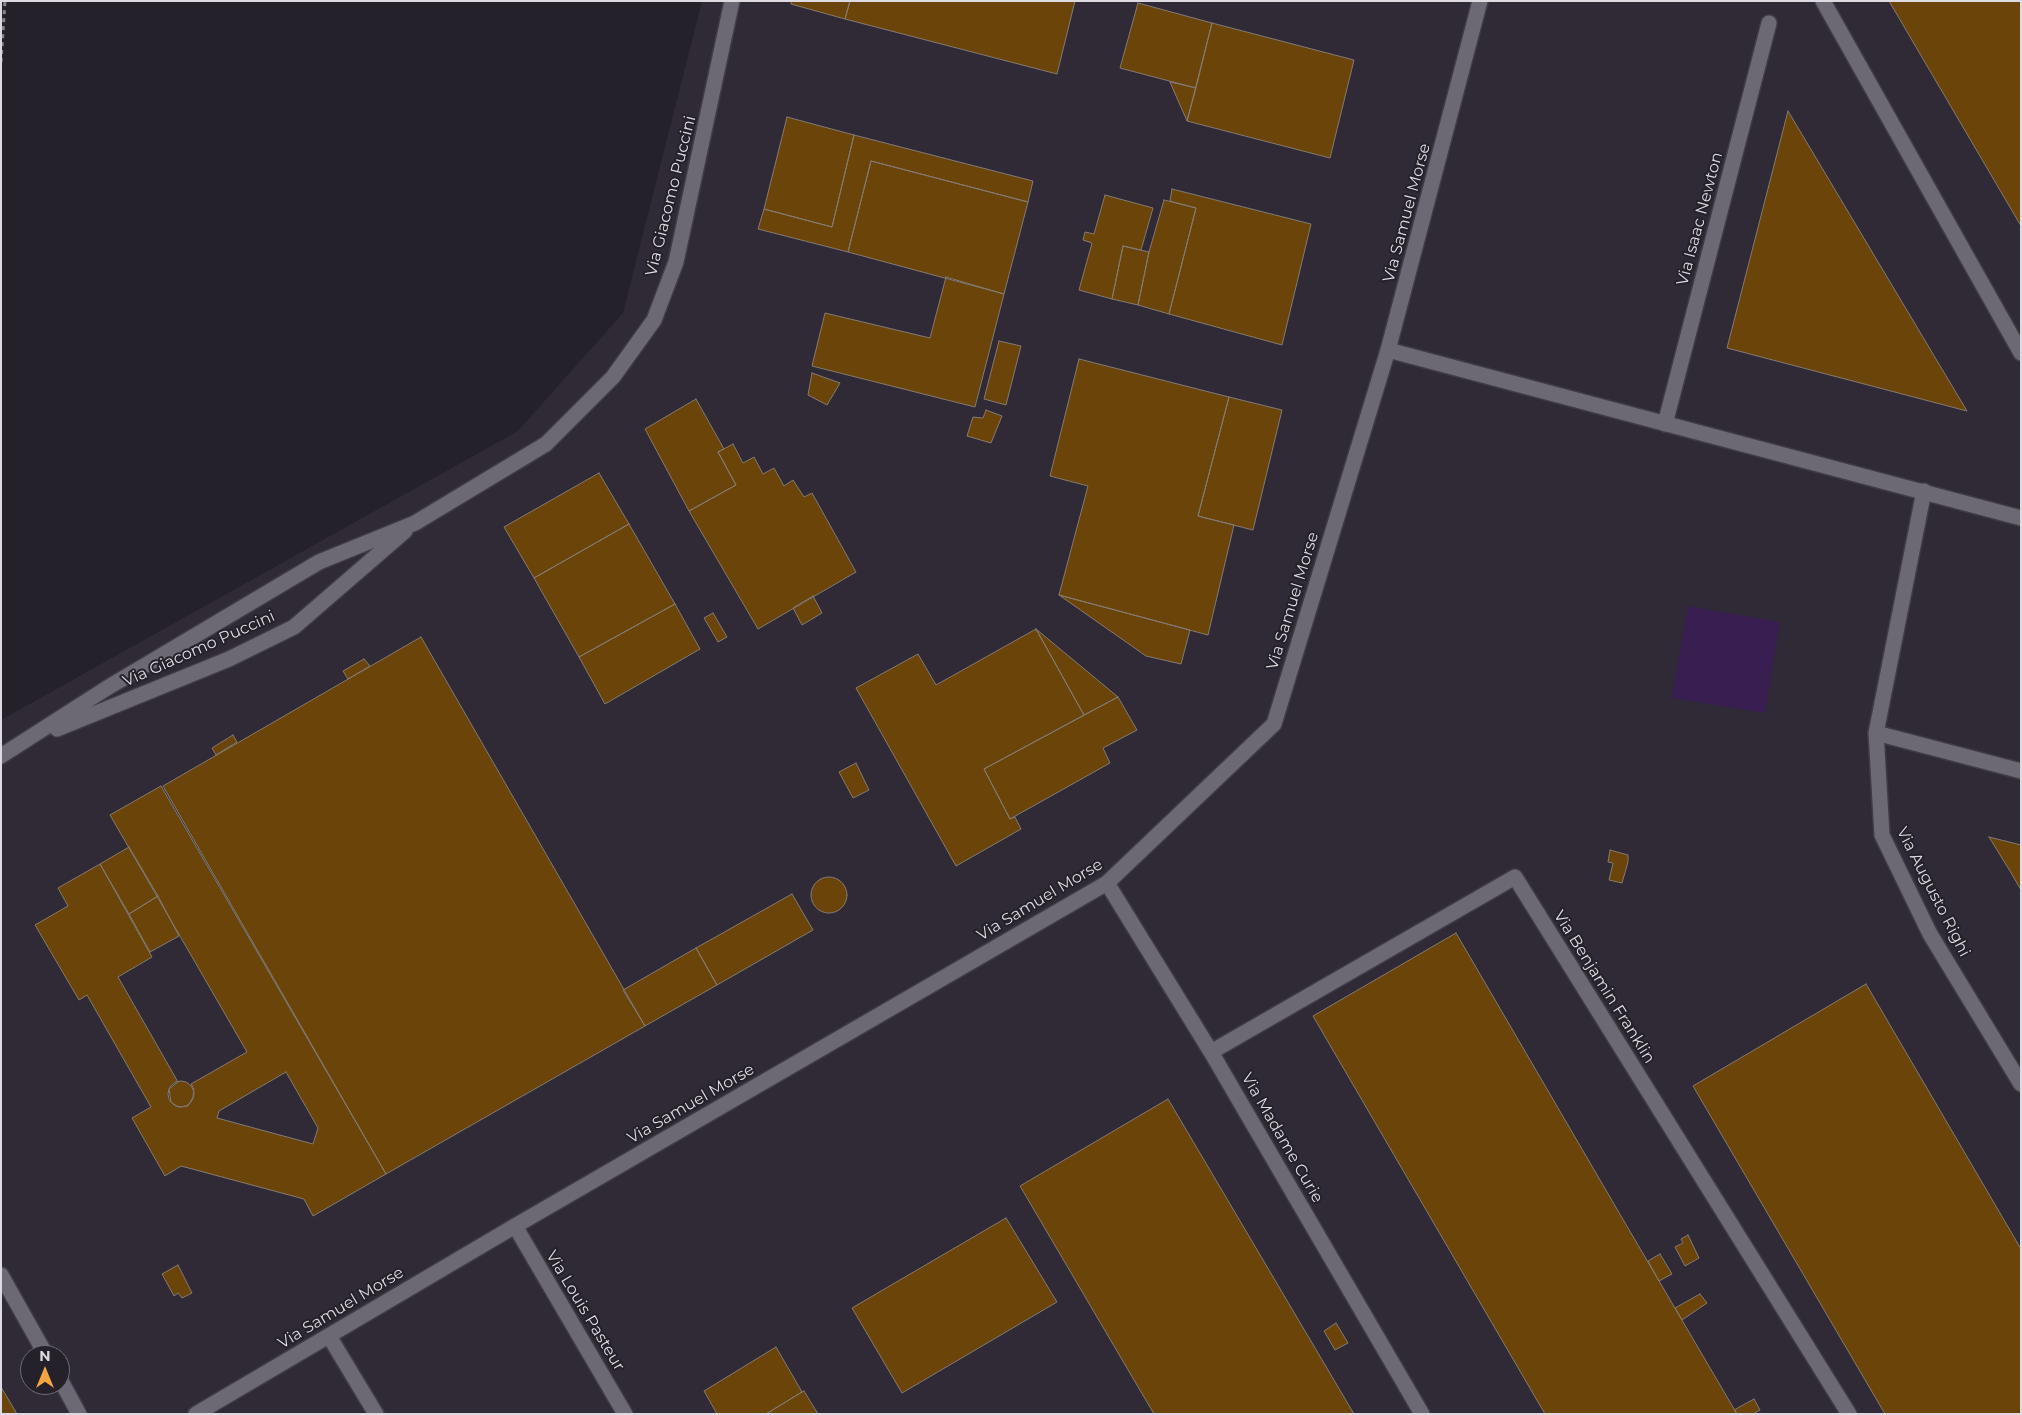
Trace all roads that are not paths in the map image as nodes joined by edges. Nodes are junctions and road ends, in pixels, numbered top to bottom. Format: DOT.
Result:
graph roads {
  1 [pos="732,1"];
  2 [pos="1480,1"];
  3 [pos="1823,1"];
  4 [pos="1769,23"];
  5 [pos="1388,350"];
  6 [pos="2021,353"];
  7 [pos="1665,424"];
  8 [pos="1924,491"];
  9 [pos="2021,518"];
  10 [pos="415,523"];
  11 [pos="1876,733"];
  12 [pos="26,741"];
  13 [pos="1,756"];
  14 [pos="2021,771"];
  15 [pos="1107,883"];
  16 [pos="1212,1052"];
  17 [pos="2021,1084"];
  18 [pos="515,1226"];
  19 [pos="1,1275"];
  20 [pos="329,1336"];
  21 [pos="40,1345"];
  22 [pos="69,1395"];
  23 [pos="198,1413"];
  24 [pos="80,1414"];
  25 [pos="376,1414"];
  26 [pos="625,1414"];
  27 [pos="1422,1414"];
  28 [pos="1849,1414"];
  1 -- 10 [label="street, Via Giacomo Puccini"];
  2 -- 5 [label="street, Via Samuel Morse"];
  3 -- 6 [label="street"];
  4 -- 7 [label="street, Via Isaac Newton"];
  5 -- 7 [label="street"];
  5 -- 15 [label="street, Via Samuel Morse"];
  7 -- 8 [label="street"];
  8 -- 9 [label="street"];
  8 -- 11 [label="street, Via Augusto Righi"];
  10 -- 12 [label="street, Via Giacomo Puccini"];
  10 -- 12 [label="street, Via Giacomo Puccini"];
  11 -- 14 [label="street"];
  11 -- 17 [label="street, Via Augusto Righi"];
  12 -- 13 [label="street, Via Giacomo Puccini"];
  15 -- 16 [label="street, Via Madame Curie"];
  15 -- 18 [label="street, Via Samuel Morse"];
  16 -- 27 [label="street, Via Madame Curie"];
  16 -- 28 [label="street, Via Benjamin Franklin"];
  18 -- 20 [label="street, Via Samuel Morse"];
  18 -- 26 [label="street, Via Louis Pasteur"];
  19 -- 21 [label="street"];
  20 -- 23 [label="street, Via Samuel Morse"];
  20 -- 25 [label="street"];
  22 -- 24 [label="street"];
}
